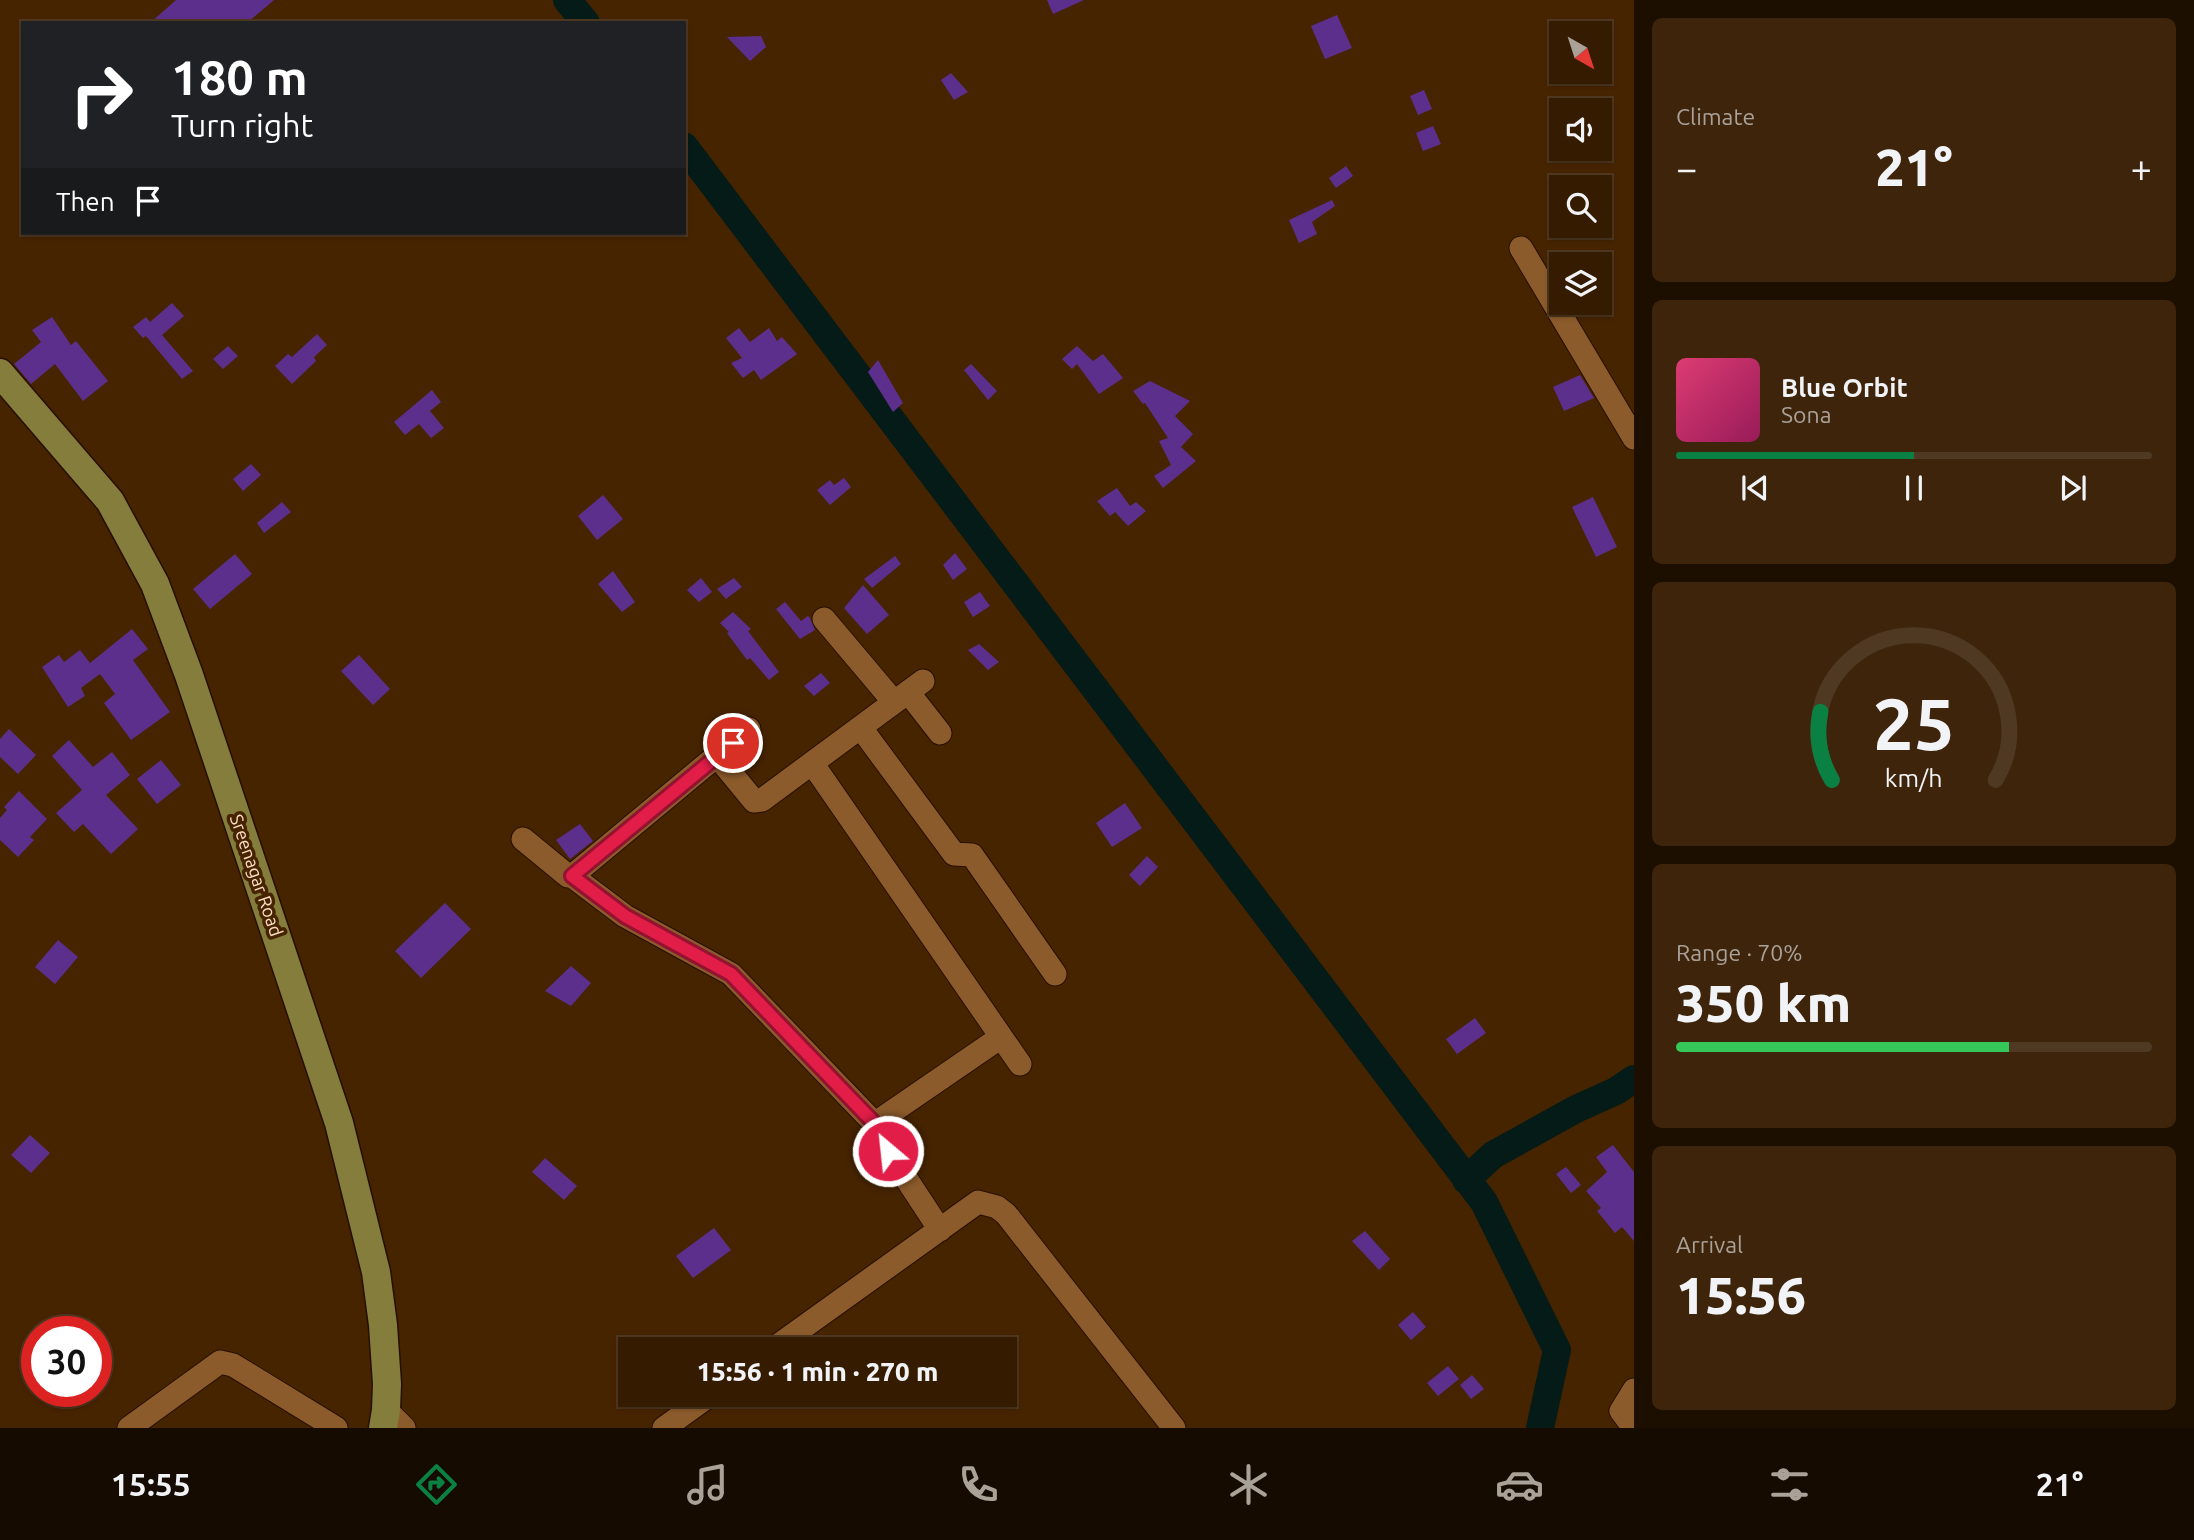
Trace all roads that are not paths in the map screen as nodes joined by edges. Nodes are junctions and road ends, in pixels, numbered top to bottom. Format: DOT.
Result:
graph roads {
  1 [pos="1521,248"];
  2 [pos="0,373"];
  3 [pos="1634,438"];
  4 [pos="824,619"];
  5 [pos="908,692"];
  6 [pos="861,728"];
  7 [pos="749,729"];
  8 [pos="940,733"];
  9 [pos="717,757"];
  10 [pos="812,763"];
  11 [pos="523,839"];
  12 [pos="572,876"];
  13 [pos="1055,974"];
  14 [pos="1001,1037"];
  15 [pos="1020,1064"];
  16 [pos="876,1125"];
  17 [pos="940,1230"];
  18 [pos="791,1337"];
  19 [pos="1634,1390"];
  20 [pos="693,1407"];
  21 [pos="391,1422"];
  22 [pos="129,1428"];
  23 [pos="336,1428"];
  24 [pos="664,1428"];
  25 [pos="1174,1428"];
  26 [pos="1634,1428"];
  1 -- 3 [label="street"];
  2 -- 21 [label="main road, Sreenagar Road"];
  4 -- 5 [label="street"];
  5 -- 6 [label="street"];
  5 -- 8 [label="street"];
  6 -- 10 [label="street"];
  6 -- 13 [label="street"];
  7 -- 9 [label="street"];
  9 -- 10 [label="street"];
  9 -- 12 [label="street"];
  10 -- 14 [label="street"];
  11 -- 12 [label="street"];
  12 -- 16 [label="street"];
  14 -- 15 [label="street"];
  14 -- 16 [label="street"];
  16 -- 17 [label="street"];
  17 -- 18 [label="street"];
  17 -- 25 [label="street"];
  19 -- 26 [label="street"];
  20 -- 24 [label="street"];
  22 -- 23 [label="street"];
}
